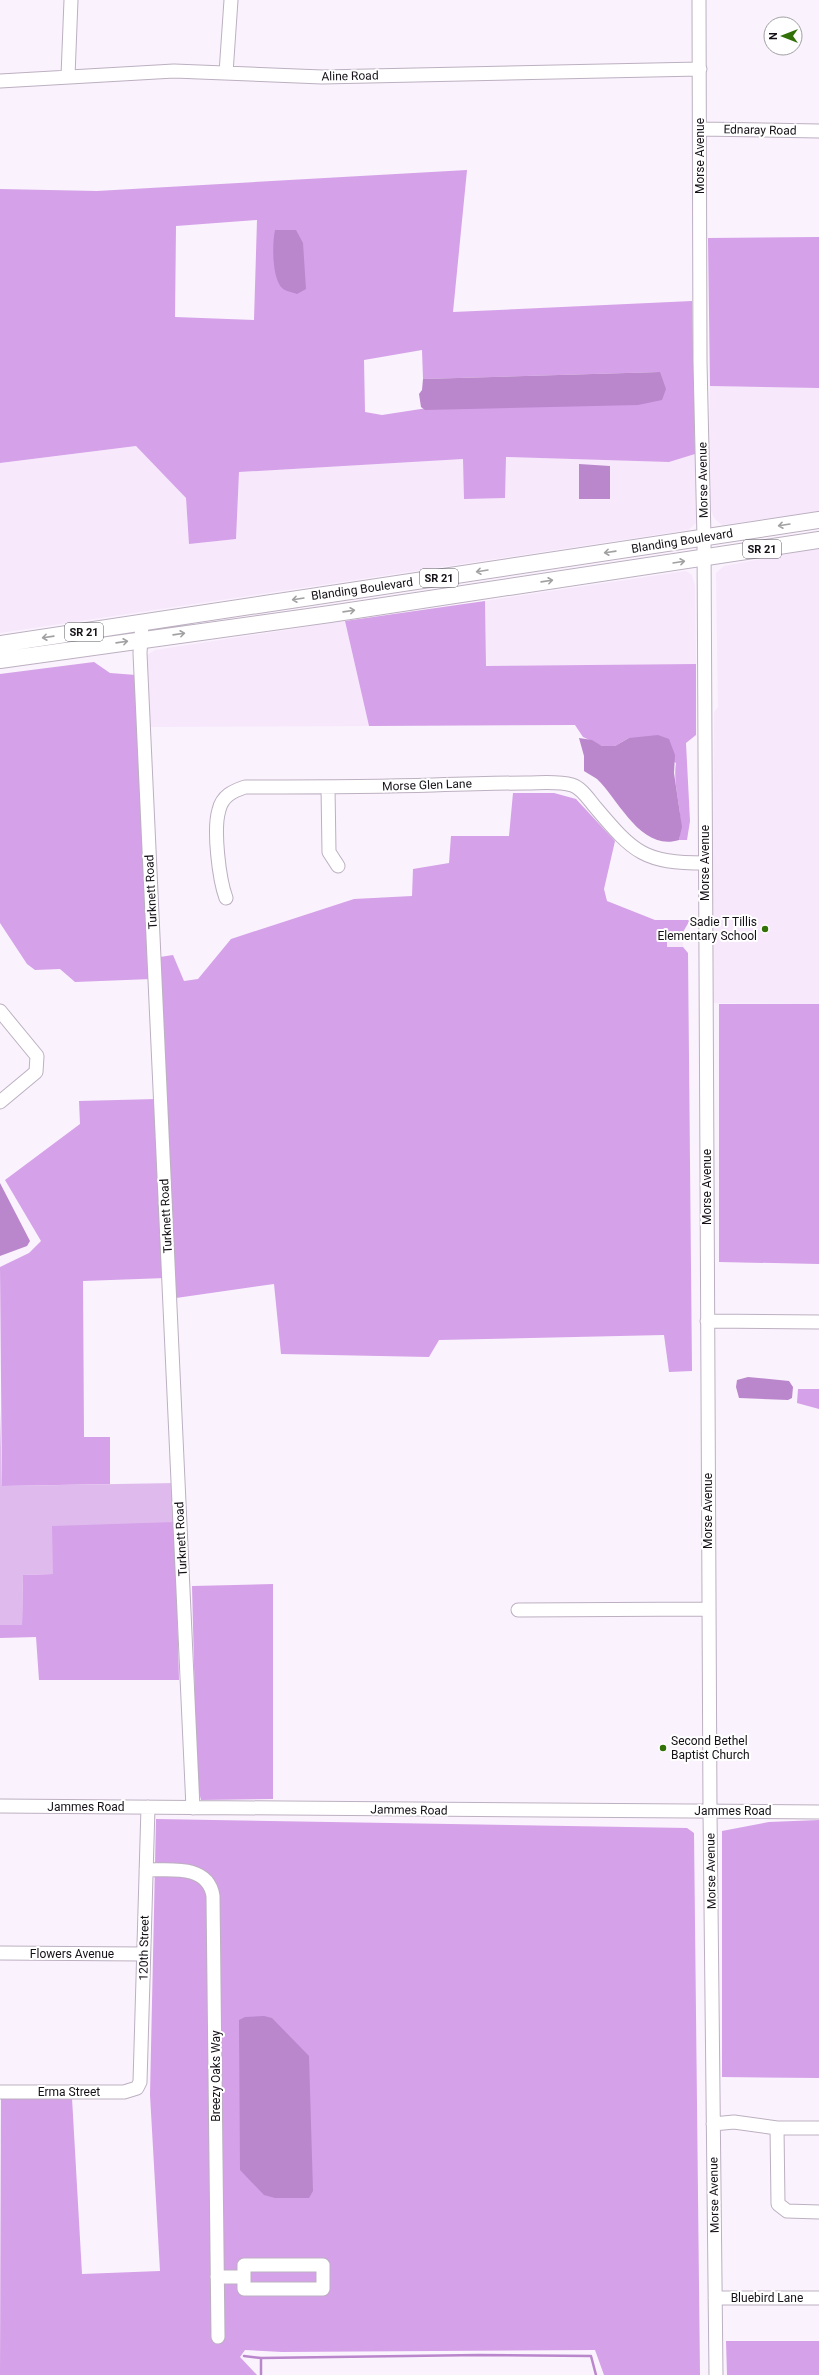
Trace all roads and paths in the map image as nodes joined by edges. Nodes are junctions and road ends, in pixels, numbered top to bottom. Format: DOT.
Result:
graph roads {
  1 [pos="71,0"];
  2 [pos="230,0"];
  3 [pos="699,0"];
  4 [pos="700,69"];
  5 [pos="226,73"];
  6 [pos="68,76"];
  7 [pos="0,81"];
  8 [pos="700,129"];
  9 [pos="819,131"];
  10 [pos="819,520"];
  11 [pos="819,530"];
  12 [pos="704,538"];
  13 [pos="811,541"];
  14 [pos="704,558"];
  15 [pos="515,566"];
  16 [pos="517,586"];
  17 [pos="327,595"];
  18 [pos="330,614"];
  19 [pos="141,631"];
  20 [pos="0,644"];
  21 [pos="0,660"];
  22 [pos="328,787"];
  23 [pos="705,863"];
  24 [pos="338,866"];
  25 [pos="226,898"];
  26 [pos="0,1011"];
  27 [pos="0,1102"];
  28 [pos="707,1321"];
  29 [pos="819,1322"];
  30 [pos="709,1609"];
  31 [pos="518,1610"];
  32 [pos="0,1806"];
  33 [pos="148,1807"];
  34 [pos="194,1808"];
  35 [pos="710,1811"];
  36 [pos="819,1812"];
  37 [pos="146,1870"];
  38 [pos="0,1953"];
  39 [pos="143,1954"];
  40 [pos="137,2088"];
  41 [pos="0,2092"];
  42 [pos="713,2124"];
  43 [pos="777,2128"];
  44 [pos="819,2128"];
  45 [pos="819,2212"];
  46 [pos="217,2277"];
  47 [pos="244,2277"];
  48 [pos="715,2298"];
  49 [pos="819,2298"];
  50 [pos="218,2337"];
  51 [pos="716,2375"];
  1 -- 6 [label="street"];
  2 -- 5 [label="street"];
  3 -- 4 [label="street, Morse Avenue"];
  4 -- 5 [label="street, Aline Road"];
  4 -- 8 [label="street, Morse Avenue"];
  5 -- 6 [label="street, Aline Road"];
  6 -- 7 [label="street, Aline Road"];
  8 -- 9 [label="street, Ednaray Road"];
  8 -- 12 [label="street, Morse Avenue"];
  10 -- 12 [label="main road, Blanding Boulevard / SR 21, one-way"];
  11 -- 13 [label="main road"];
  12 -- 14 [label="street, Morse Avenue"];
  12 -- 15 [label="main road, Blanding Boulevard / SR 21, one-way"];
  13 -- 14 [label="main road, Blanding Boulevard / SR 21"];
  16 -- 14 [label="main road, Blanding Boulevard / SR 21, one-way"];
  14 -- 23 [label="street, Morse Avenue"];
  15 -- 16 [label="main road"];
  15 -- 17 [label="main road, Blanding Boulevard / SR 21, one-way"];
  18 -- 16 [label="main road, Blanding Boulevard / SR 21, one-way"];
  17 -- 18 [label="main road"];
  17 -- 19 [label="main road, Blanding Boulevard / SR 21, one-way"];
  19 -- 18 [label="main road, Blanding Boulevard / SR 21, one-way"];
  19 -- 20 [label="main road, Blanding Boulevard / SR 21, one-way"];
  21 -- 19 [label="main road, Blanding Boulevard / SR 21, one-way"];
  19 -- 34 [label="street, Turknett Road"];
  22 -- 23 [label="street, Morse Glen Lane"];
  22 -- 24 [label="street"];
  22 -- 25 [label="street, Morse Glen Lane"];
  23 -- 28 [label="street, Morse Avenue"];
  26 -- 27 [label="street"];
  28 -- 29 [label="street"];
  28 -- 30 [label="street, Morse Avenue"];
  30 -- 31 [label="street"];
  30 -- 35 [label="street, Morse Avenue"];
  32 -- 33 [label="street, Jammes Road"];
  33 -- 34 [label="street, Jammes Road"];
  33 -- 37 [label="street, 120th Street"];
  34 -- 35 [label="street, Jammes Road"];
  35 -- 36 [label="street, Jammes Road"];
  35 -- 42 [label="street, Morse Avenue"];
  37 -- 39 [label="street, 120th Street"];
  37 -- 46 [label="street, Breezy Oaks Way"];
  38 -- 39 [label="street, Flowers Avenue"];
  39 -- 40 [label="street, 120th Street"];
  40 -- 41 [label="street, Erma Street"];
  42 -- 43 [label="street"];
  42 -- 48 [label="street, Morse Avenue"];
  43 -- 44 [label="street"];
  43 -- 45 [label="street"];
  46 -- 47 [label="street"];
  46 -- 50 [label="street, Breezy Oaks Way"];
  47 -- 47 [label="street"];
  48 -- 49 [label="street, Bluebird Lane"];
  48 -- 51 [label="street, Morse Avenue"];
}
